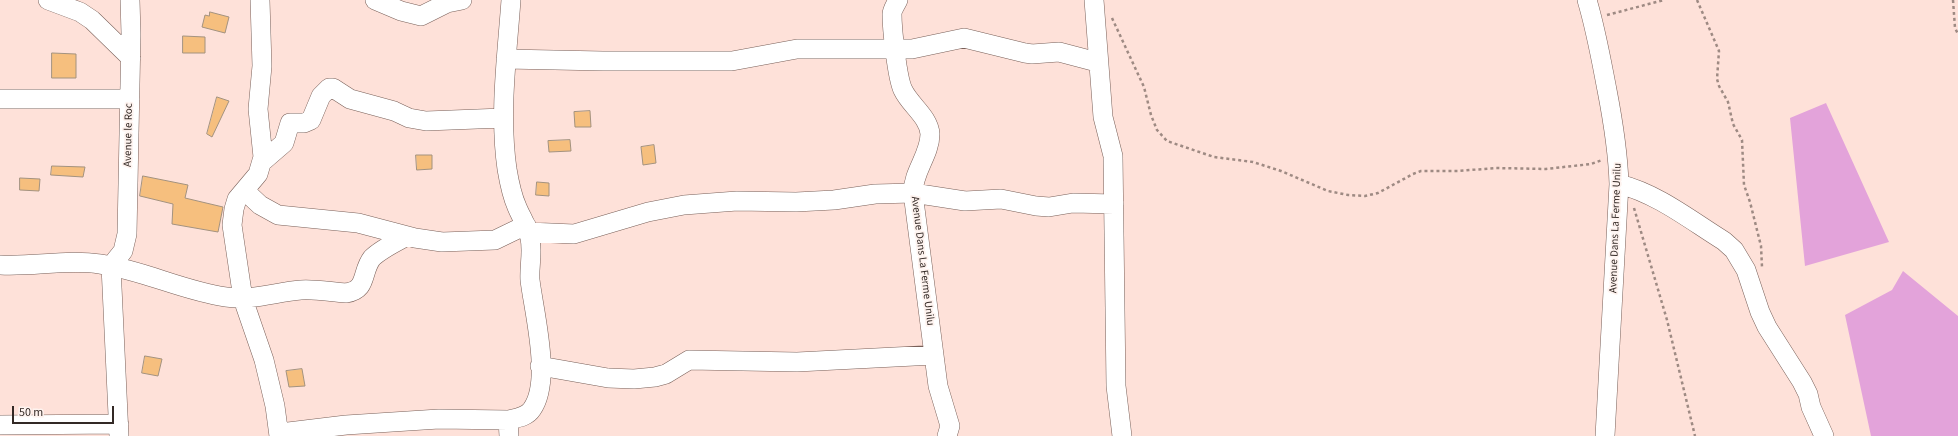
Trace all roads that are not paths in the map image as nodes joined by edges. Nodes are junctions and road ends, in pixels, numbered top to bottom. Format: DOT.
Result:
graph roads {
  1 [pos="48,0"];
  2 [pos="130,0"];
  3 [pos="375,0"];
  4 [pos="462,0"];
  5 [pos="511,0"];
  6 [pos="898,0"];
  7 [pos="1094,0"];
  8 [pos="1587,0"];
  9 [pos="258,2"];
  10 [pos="896,48"];
  11 [pos="131,58"];
  12 [pos="506,59"];
  13 [pos="1097,62"];
  14 [pos="0,99"];
  15 [pos="130,99"];
  16 [pos="503,118"];
  17 [pos="262,162"];
  18 [pos="1619,188"];
  19 [pos="245,191"];
  20 [pos="913,193"];
  21 [pos="1114,204"];
  22 [pos="527,228"];
  23 [pos="407,236"];
  24 [pos="0,265"];
  25 [pos="111,266"];
  26 [pos="243,299"];
  27 [pos="934,355"];
  28 [pos="540,366"];
  29 [pos="0,425"];
  30 [pos="508,428"];
  31 [pos="119,430"];
  32 [pos="280,434"];
  33 [pos="947,436"];
  34 [pos="1122,436"];
  35 [pos="1605,436"];
  36 [pos="1824,436"];
  1 -- 11 [label="street"];
  2 -- 11 [label="street, Avenue le Roc"];
  3 -- 4 [label="street"];
  5 -- 12 [label="street"];
  6 -- 10 [label="street, Avenue Dans La Ferme Unilu"];
  7 -- 13 [label="street"];
  8 -- 18 [label="street, Avenue Dans La Ferme Unilu"];
  9 -- 17 [label="street"];
  10 -- 12 [label="street"];
  10 -- 13 [label="street"];
  10 -- 20 [label="street, Avenue Dans La Ferme Unilu"];
  11 -- 15 [label="street, Avenue le Roc"];
  12 -- 16 [label="street"];
  13 -- 21 [label="street"];
  14 -- 15 [label="street"];
  15 -- 25 [label="street, Avenue le Roc"];
  16 -- 17 [label="street"];
  16 -- 22 [label="street"];
  17 -- 19 [label="street"];
  18 -- 35 [label="street, Avenue Dans La Ferme Unilu"];
  18 -- 36 [label="street"];
  19 -- 23 [label="street"];
  19 -- 26 [label="street"];
  20 -- 21 [label="street"];
  20 -- 22 [label="street"];
  20 -- 27 [label="street, Avenue Dans La Ferme Unilu"];
  21 -- 34 [label="street"];
  22 -- 23 [label="street"];
  22 -- 28 [label="street"];
  23 -- 26 [label="street"];
  24 -- 25 [label="street"];
  25 -- 26 [label="street"];
  25 -- 31 [label="street"];
  26 -- 32 [label="street"];
  27 -- 28 [label="street"];
  27 -- 33 [label="street, Avenue Dans La Ferme Unilu"];
  28 -- 30 [label="street"];
  29 -- 31 [label="street"];
  30 -- 32 [label="street"];
}
